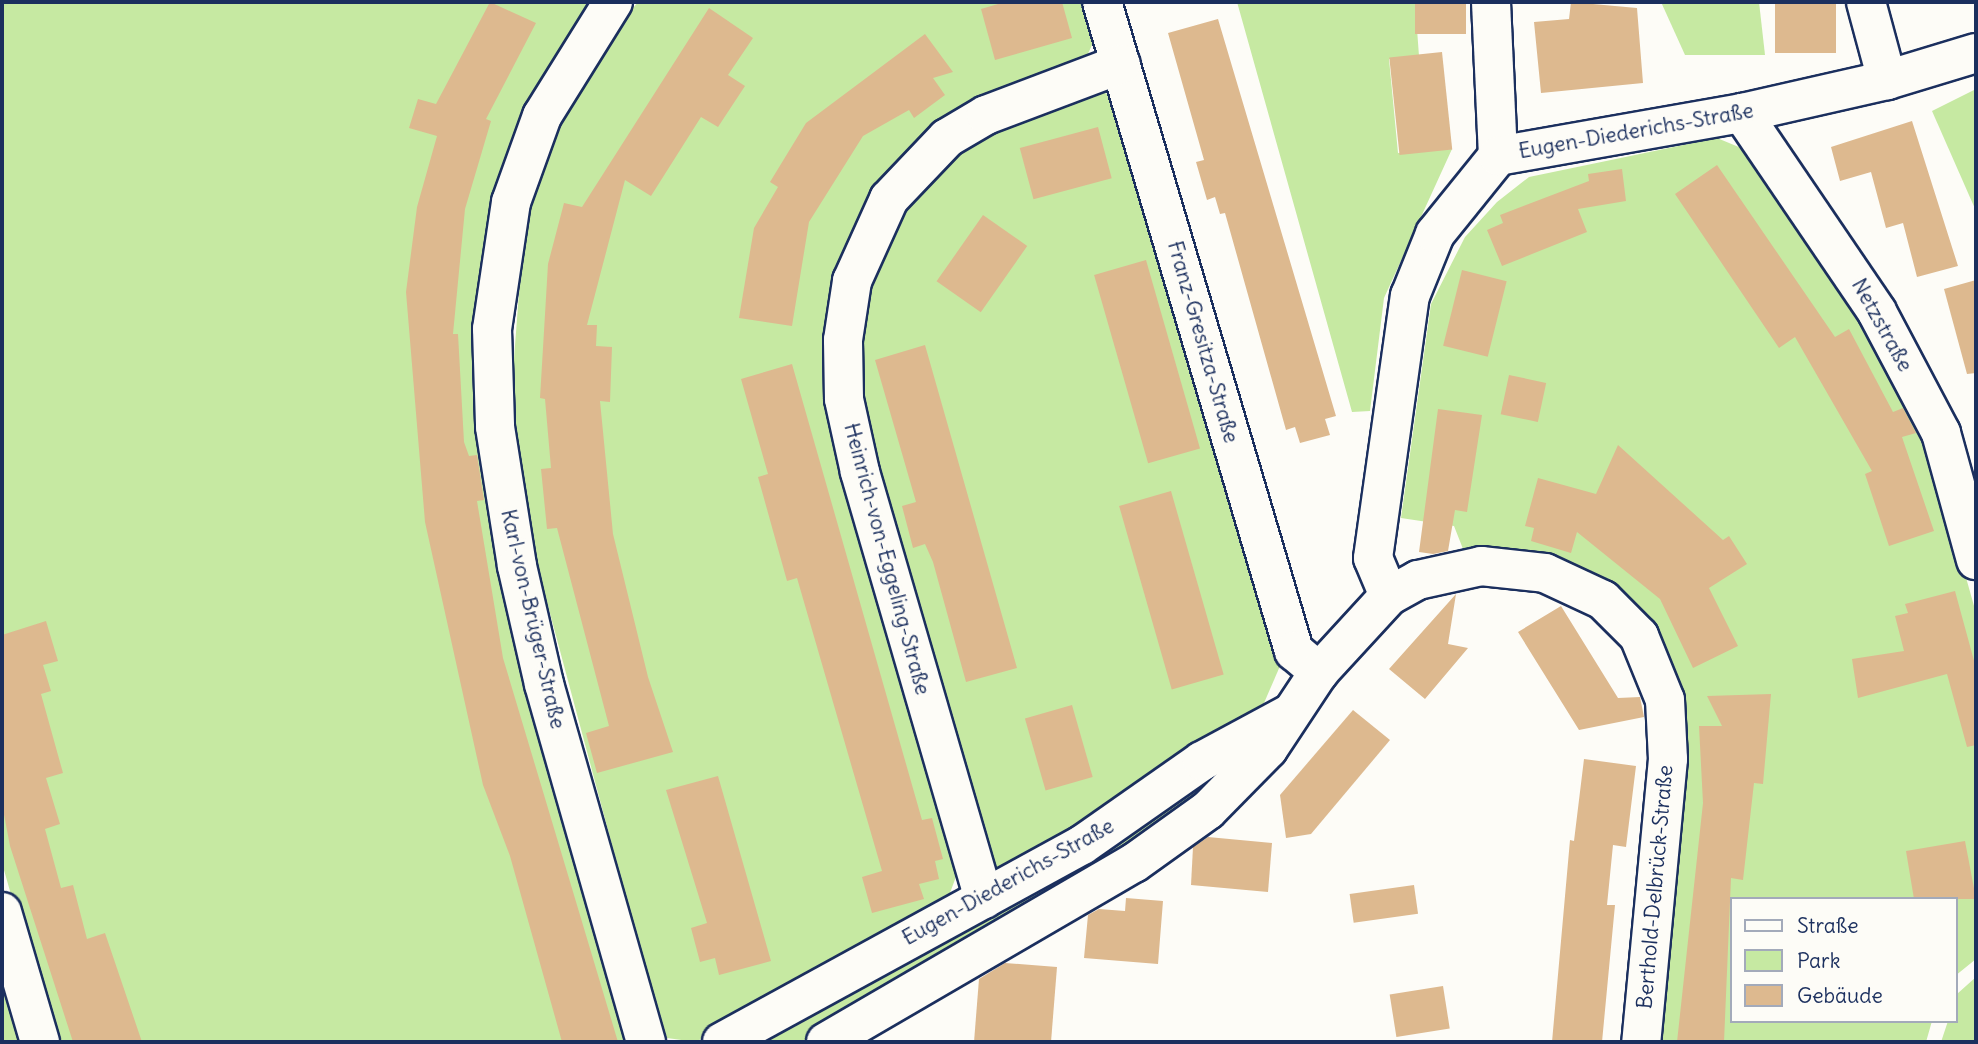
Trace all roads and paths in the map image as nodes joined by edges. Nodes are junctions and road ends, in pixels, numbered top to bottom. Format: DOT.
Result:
graph roads {
  1 [pos="613,2"];
  2 [pos="1102,2"];
  3 [pos="1491,2"];
  4 [pos="1866,2"];
  5 [pos="1976,53"];
  6 [pos="1121,64"];
  7 [pos="1887,80"];
  8 [pos="1742,113"];
  9 [pos="1498,156"];
  10 [pos="1976,560"];
  11 [pos="1389,596"];
  12 [pos="1319,672"];
  13 [pos="1289,714"];
  14 [pos="984,899"];
  15 [pos="2,912"];
  16 [pos="40,1042"];
  17 [pos="646,1042"];
  18 [pos="722,1042"];
  19 [pos="826,1042"];
  20 [pos="1641,1042"];
  1 -- 17 [label="street, Karl-von-Brüger-Straße"];
  2 -- 6 [label="street, Franz-Gresitza-Straße"];
  3 -- 9 [label="street"];
  4 -- 7 [label="street"];
  5 -- 7 [label="street, Eugen-Diederichs-Straße"];
  6 -- 12 [label="street, Franz-Gresitza-Straße"];
  6 -- 14 [label="street, Heinrich-von-Eggeling-Straße"];
  7 -- 8 [label="street, Eugen-Diederichs-Straße"];
  8 -- 9 [label="street, Eugen-Diederichs-Straße"];
  8 -- 10 [label="street, Netzstraße"];
  9 -- 11 [label="street, Eugen-Diederichs-Straße"];
  11 -- 12 [label="street, Eugen-Diederichs-Straße"];
  11 -- 20 [label="street, Berthold-Delbrück-Straße"];
  12 -- 13 [label="street, Eugen-Diederichs-Straße"];
  13 -- 14 [label="street, Eugen-Diederichs-Straße"];
  13 -- 19 [label="street, Eugen-Diederichs-Straße"];
  14 -- 18 [label="street, Eugen-Diederichs-Straße"];
  15 -- 16 [label="street"];
}
